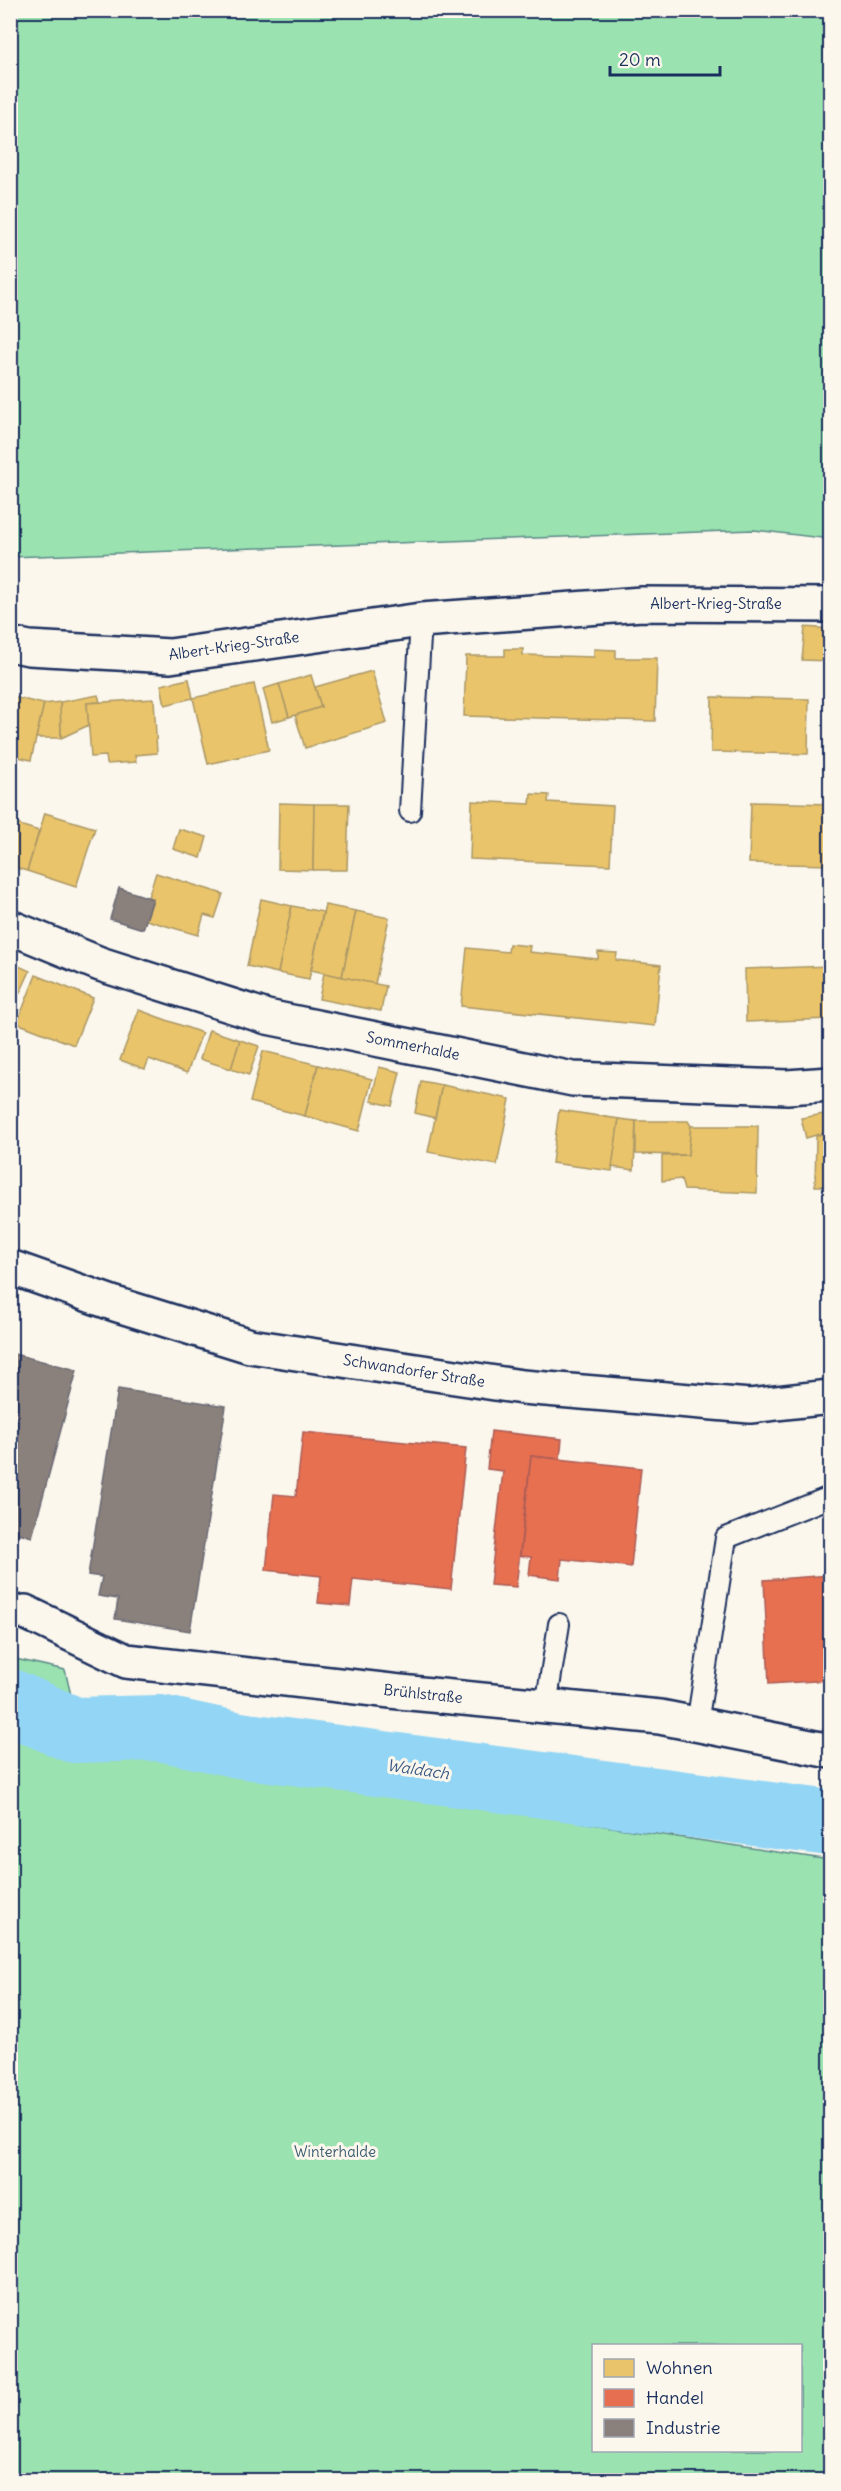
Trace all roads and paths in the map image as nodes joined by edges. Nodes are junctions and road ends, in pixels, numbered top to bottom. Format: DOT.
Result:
graph roads {
  1 [pos="831,605"];
  2 [pos="421,620"];
  3 [pos="10,644"];
  4 [pos="410,811"];
  5 [pos="10,927"];
  6 [pos="831,1084"];
  7 [pos="10,1267"];
  8 [pos="831,1397"];
  9 [pos="831,1497"];
  10 [pos="25,1612"];
  11 [pos="559,1624"];
  12 [pos="546,1706"];
  13 [pos="697,1724"];
  14 [pos="831,1751"];
  1 -- 2 [label="street, Albert-Krieg-Straße"];
  2 -- 3 [label="street, Albert-Krieg-Straße"];
  2 -- 4 [label="lane"];
  5 -- 6 [label="street, Sommerhalde"];
  7 -- 8 [label="street, Schwandorfer Straße"];
  9 -- 13 [label="lane"];
  10 -- 12 [label="street, Brühlstraße"];
  11 -- 12 [label="lane"];
  12 -- 13 [label="street, Brühlstraße"];
  13 -- 14 [label="street, Brühlstraße"];
}
